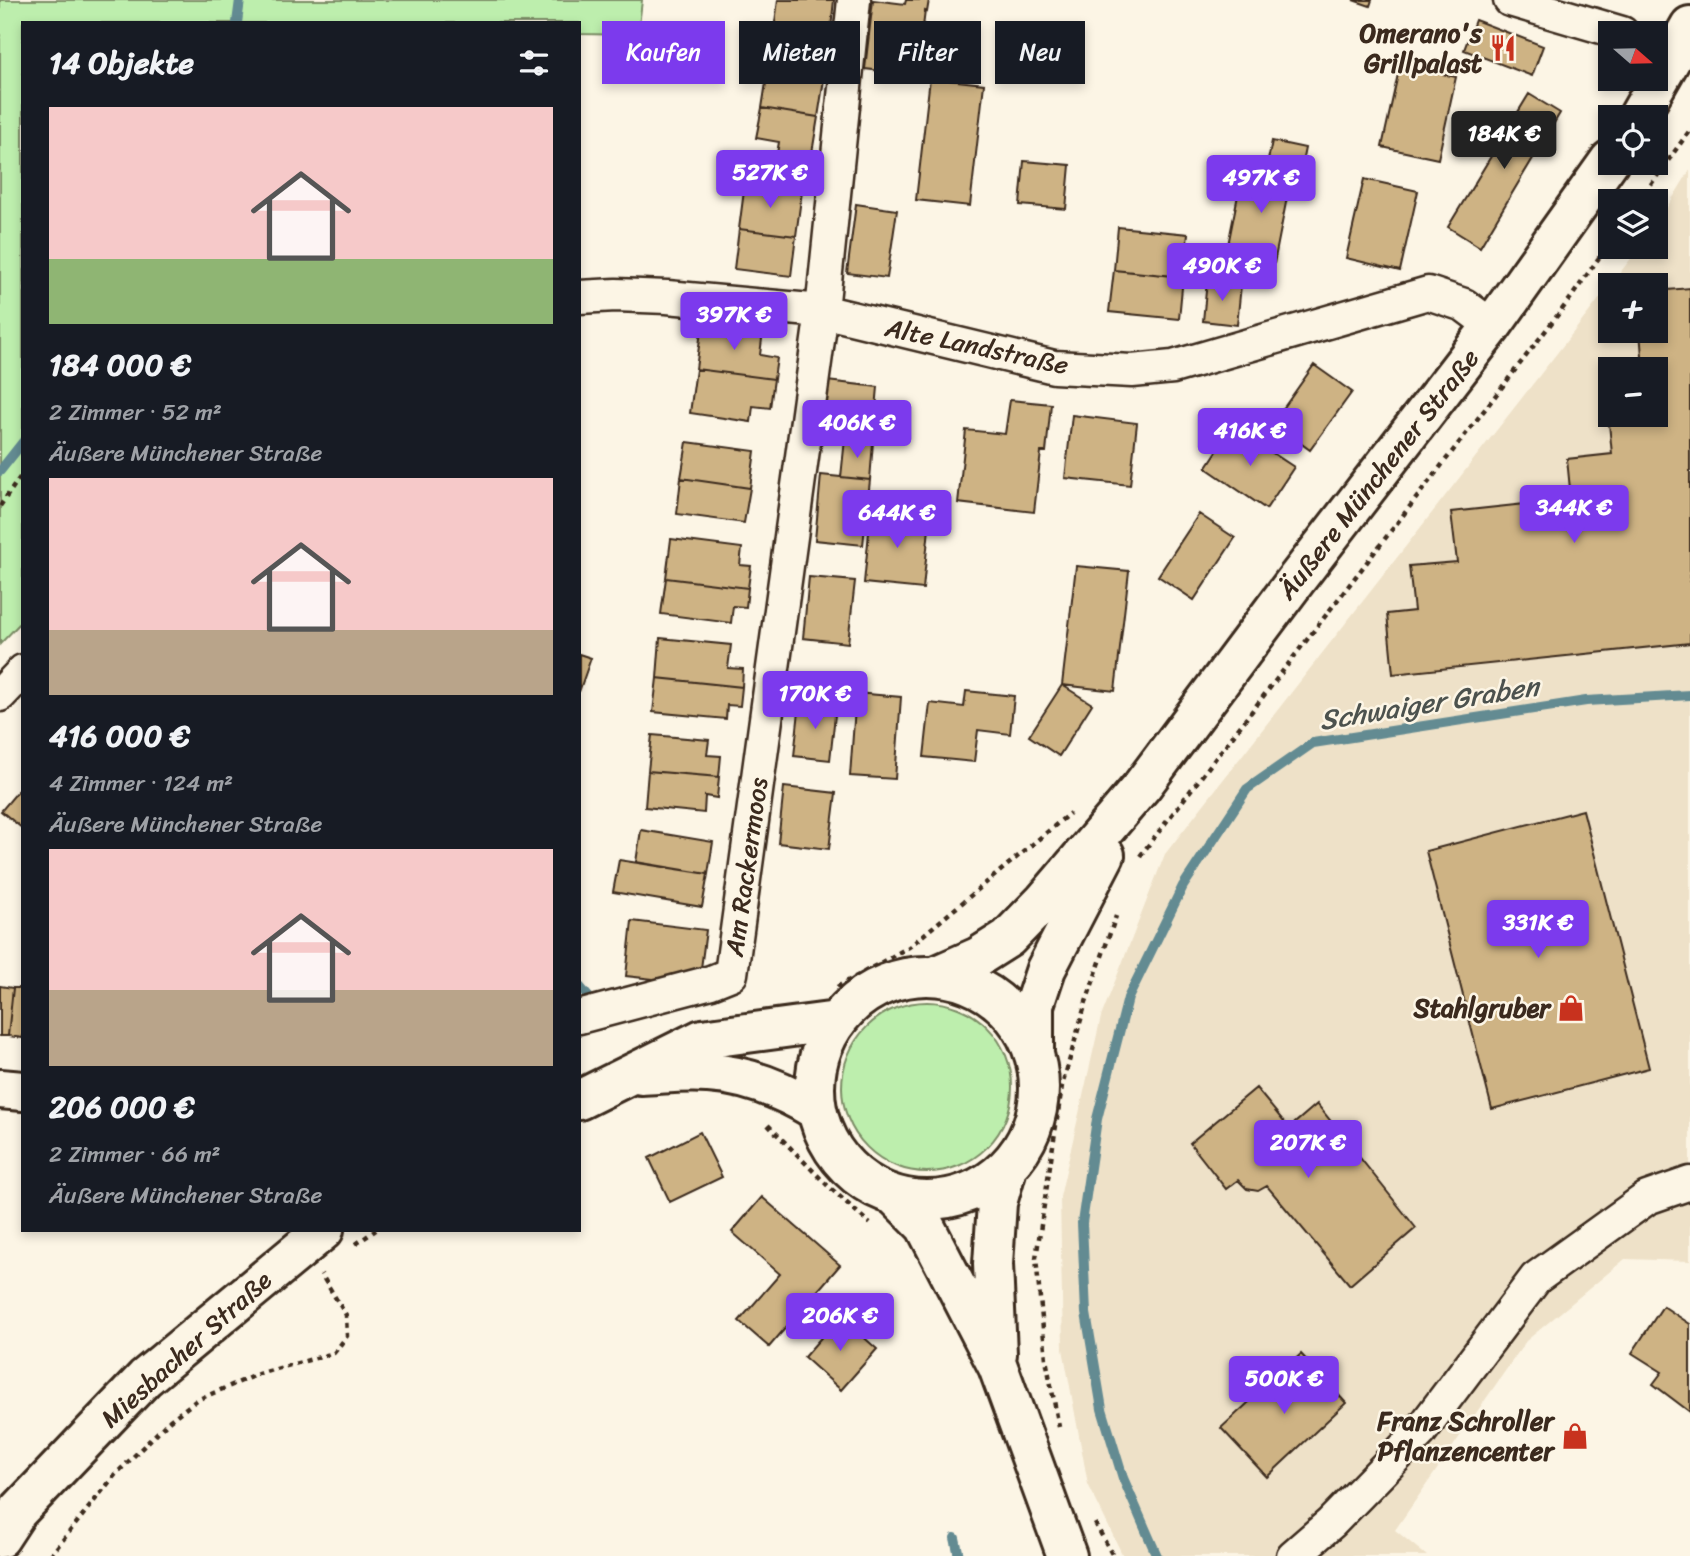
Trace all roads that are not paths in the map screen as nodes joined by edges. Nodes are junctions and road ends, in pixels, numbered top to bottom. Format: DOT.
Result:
graph roads {
  1 [pos="854,0"];
  2 [pos="1510,0"];
  3 [pos="1598,26"];
  4 [pos="1679,42"];
  5 [pos="1645,105"];
  6 [pos="1599,175"];
  7 [pos="581,297"];
  8 [pos="822,311"];
  9 [pos="1492,326"];
  10 [pos="1142,786"];
  11 [pos="935,976"];
  12 [pos="831,1007"];
  13 [pos="581,1016"];
  14 [pos="1034,1050"];
  15 [pos="629,1076"];
  16 [pos="0,1089"];
  17 [pos="21,1091"];
  18 [pos="581,1099"];
  19 [pos="817,1110"];
  20 [pos="1007,1168"];
  21 [pos="1690,1183"];
  22 [pos="896,1197"];
  23 [pos="308,1235"];
  24 [pos="998,1367"];
  25 [pos="0,1538"];
  26 [pos="1067,1556"];
  27 [pos="1293,1556"];
  1 -- 8 [label="street"];
  2 -- 3 [label="street"];
  4 -- 5 [label="main road"];
  6 -- 9 [label="main road, Äußere Münchener Straße"];
  7 -- 8 [label="street, Alte Landstraße"];
  8 -- 9 [label="street, Alte Landstraße"];
  8 -- 13 [label="street, Am Rackermoos"];
  9 -- 10 [label="main road, Äußere Münchener Straße"];
  10 -- 11 [label="main road, Äußere Münchener Straße"];
  10 -- 14 [label="main road, Äußere Münchener Straße"];
  11 -- 12 [label="main road"];
  11 -- 14 [label="main road"];
  12 -- 15 [label="main road"];
  12 -- 19 [label="main road"];
  14 -- 20 [label="main road"];
  15 -- 18 [label="main road"];
  15 -- 19 [label="main road"];
  16 -- 17 [label="main road"];
  19 -- 22 [label="main road"];
  20 -- 22 [label="main road"];
  20 -- 24 [label="main road"];
  21 -- 27 [label="street"];
  22 -- 24 [label="main road"];
  23 -- 25 [label="main road, Miesbacher Straße"];
  24 -- 26 [label="main road"];
}
